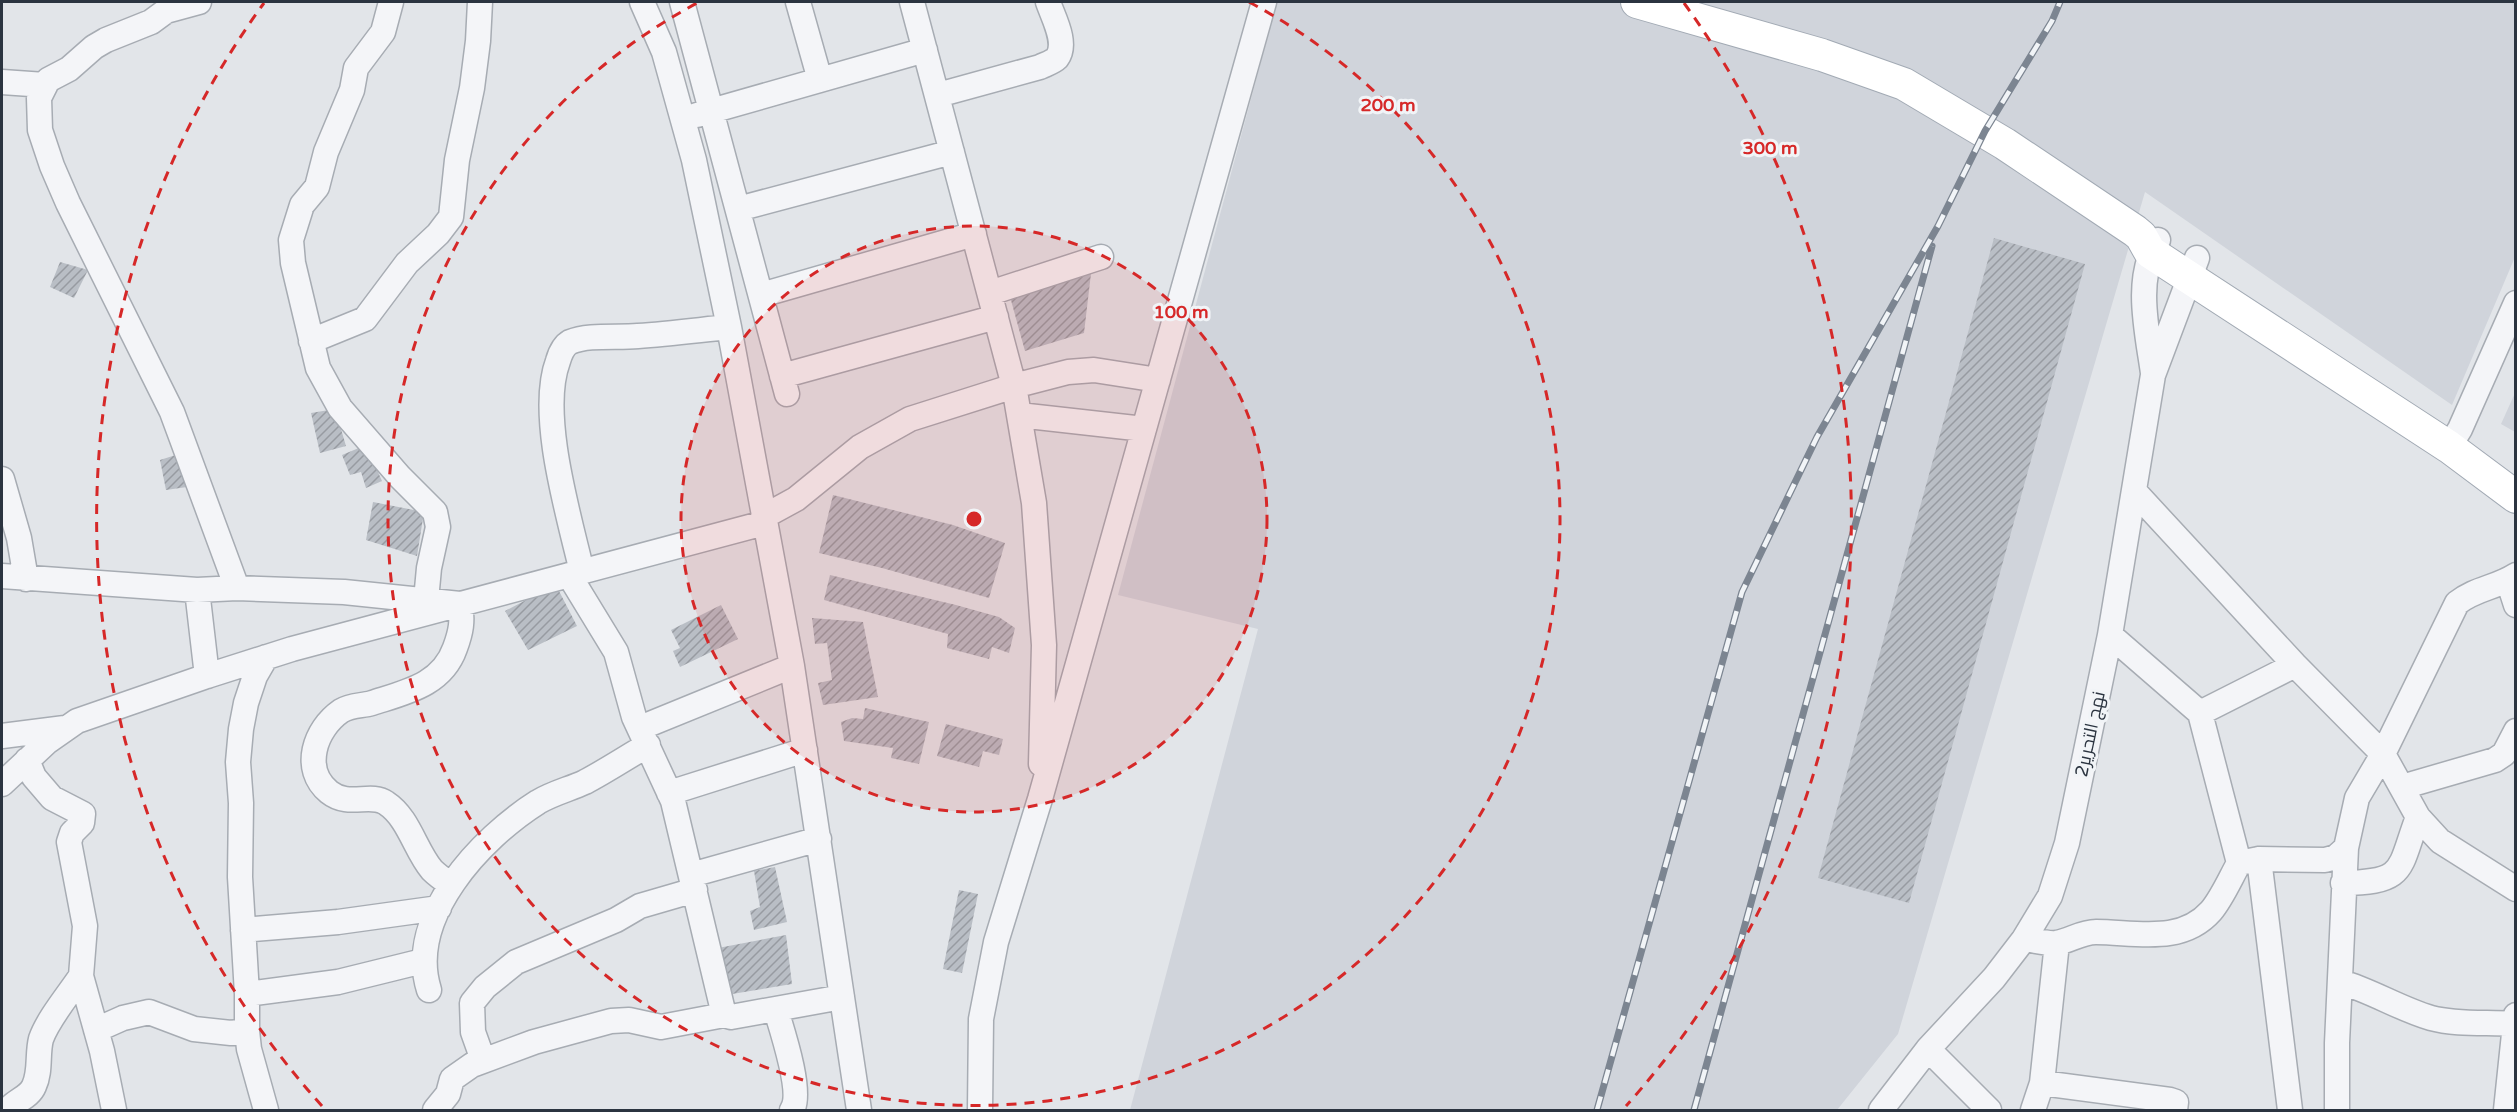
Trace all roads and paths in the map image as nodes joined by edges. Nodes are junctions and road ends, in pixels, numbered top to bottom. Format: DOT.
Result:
graph roads {
  1 [pos="194,2"];
  2 [pos="391,2"];
  3 [pos="480,2"];
  4 [pos="642,2"];
  5 [pos="682,2"];
  6 [pos="798,2"];
  7 [pos="912,2"];
  8 [pos="1048,2"];
  9 [pos="1264,2"];
  10 [pos="1637,2"];
  11 [pos="925,50"];
  12 [pos="820,80"];
  13 [pos="2,82"];
  14 [pos="45,85"];
  15 [pos="938,95"];
  16 [pos="712,111"];
  17 [pos="682,118"];
  18 [pos="952,152"];
  19 [pos="738,209"];
  20 [pos="974,234"];
  21 [pos="2146,239"];
  22 [pos="1101,256"];
  23 [pos="2194,267"];
  24 [pos="990,293"];
  25 [pos="761,295"];
  26 [pos="2516,303"];
  27 [pos="996,317"];
  28 [pos="729,327"];
  29 [pos="311,341"];
  30 [pos="2153,375"];
  31 [pos="1158,380"];
  32 [pos="1014,386"];
  33 [pos="1019,415"];
  34 [pos="1144,429"];
  35 [pos="2454,438"];
  36 [pos="2516,470"];
  37 [pos="2,479"];
  38 [pos="2134,491"];
  39 [pos="2516,497"];
  40 [pos="763,520"];
  41 [pos="575,573"];
  42 [pos="2,576"];
  43 [pos="2512,578"];
  44 [pos="26,579"];
  45 [pos="237,588"];
  46 [pos="197,590"];
  47 [pos="426,600"];
  48 [pos="460,604"];
  49 [pos="2516,605"];
  50 [pos="2110,635"];
  51 [pos="266,657"];
  52 [pos="792,666"];
  53 [pos="2295,666"];
  54 [pos="207,676"];
  55 [pos="2199,713"];
  56 [pos="67,728"];
  57 [pos="2516,730"];
  58 [pos="2,736"];
  59 [pos="644,736"];
  60 [pos="805,750"];
  61 [pos="2383,754"];
  62 [pos="27,760"];
  63 [pos="2,784"];
  64 [pos="2402,787"];
  65 [pos="669,793"];
  66 [pos="1040,800"];
  67 [pos="2418,816"];
  68 [pos="819,839"];
  69 [pos="2346,848"];
  70 [pos="2249,862"];
  71 [pos="693,882"];
  72 [pos="2343,883"];
  73 [pos="450,884"];
  74 [pos="2516,890"];
  75 [pos="439,908"];
  76 [pos="243,930"];
  77 [pos="2024,939"];
  78 [pos="2057,943"];
  79 [pos="423,961"];
  80 [pos="81,976"];
  81 [pos="2341,982"];
  82 [pos="429,990"];
  83 [pos="247,994"];
  84 [pos="842,997"];
  85 [pos="776,1010"];
  86 [pos="724,1015"];
  87 [pos="2515,1020"];
  88 [pos="96,1030"];
  89 [pos="247,1031"];
  90 [pos="1928,1049"];
  91 [pos="483,1060"];
  92 [pos="2042,1083"];
  93 [pos="8,1110"];
  94 [pos="114,1110"];
  95 [pos="266,1110"];
  96 [pos="435,1110"];
  97 [pos="792,1110"];
  98 [pos="860,1110"];
  99 [pos="980,1110"];
  100 [pos="1881,1110"];
  101 [pos="1989,1110"];
  102 [pos="2033,1110"];
  103 [pos="2175,1110"];
  104 [pos="2290,1110"];
  105 [pos="2337,1110"];
  106 [pos="2506,1110"];
  1 -- 14 [label="street"];
  2 -- 29 [label="street"];
  3 -- 29 [label="street"];
  4 -- 17 [label="street"];
  5 -- 16 [label="street"];
  6 -- 12 [label="street"];
  7 -- 11 [label="street"];
  8 -- 15 [label="street"];
  9 -- 31 [label="street"];
  10 -- 21 [label="main road"];
  11 -- 12 [label="street"];
  11 -- 15 [label="street"];
  12 -- 16 [label="street"];
  13 -- 14 [label="street"];
  14 -- 45 [label="street"];
  15 -- 18 [label="street"];
  16 -- 17 [label="street"];
  16 -- 19 [label="street"];
  17 -- 28 [label="street"];
  18 -- 19 [label="street"];
  18 -- 20 [label="street"];
  19 -- 25 [label="street"];
  20 -- 24 [label="street"];
  20 -- 25 [label="street"];
  21 -- 23 [label="main road"];
  21 -- 30 [label="street, نهج التحرير2"];
  22 -- 24 [label="street"];
  23 -- 30 [label="street, نهج التحرير2"];
  23 -- 35 [label="main road"];
  24 -- 27 [label="street"];
  25 -- 27 [label="street"];
  26 -- 35 [label="street"];
  27 -- 32 [label="street"];
  28 -- 40 [label="street"];
  28 -- 41 [label="street"];
  29 -- 47 [label="street"];
  30 -- 38 [label="street, نهج التحرير2"];
  31 -- 32 [label="street"];
  31 -- 34 [label="street"];
  32 -- 33 [label="street"];
  32 -- 40 [label="street"];
  33 -- 34 [label="street"];
  33 -- 66 [label="street"];
  34 -- 66 [label="street"];
  35 -- 36 [label="main road"];
  35 -- 39 [label="main road"];
  37 -- 44 [label="street"];
  38 -- 50 [label="street, نهج التحرير2"];
  38 -- 53 [label="street"];
  40 -- 41 [label="street"];
  40 -- 52 [label="street"];
  41 -- 48 [label="street"];
  41 -- 59 [label="street"];
  42 -- 44 [label="street"];
  43 -- 49 [label="street"];
  43 -- 61 [label="street"];
  44 -- 46 [label="street"];
  45 -- 46 [label="street"];
  45 -- 47 [label="street"];
  46 -- 54 [label="street"];
  47 -- 48 [label="street"];
  48 -- 51 [label="street"];
  48 -- 73 [label="street"];
  50 -- 55 [label="street"];
  50 -- 77 [label="street, نهج التحرير2"];
  51 -- 54 [label="street"];
  51 -- 76 [label="street"];
  52 -- 59 [label="street"];
  52 -- 60 [label="street"];
  53 -- 55 [label="street"];
  53 -- 61 [label="street"];
  54 -- 56 [label="street"];
  55 -- 70 [label="street"];
  56 -- 58 [label="street"];
  56 -- 62 [label="street"];
  57 -- 64 [label="street"];
  59 -- 65 [label="street"];
  59 -- 73 [label="street"];
  60 -- 65 [label="street"];
  60 -- 68 [label="street"];
  61 -- 64 [label="street"];
  61 -- 69 [label="street"];
  62 -- 63 [label="street"];
  62 -- 80 [label="street"];
  64 -- 67 [label="street"];
  65 -- 71 [label="street"];
  66 -- 99 [label="street"];
  67 -- 72 [label="street"];
  67 -- 74 [label="street"];
  68 -- 71 [label="street"];
  68 -- 84 [label="street"];
  69 -- 70 [label="street"];
  69 -- 72 [label="street"];
  70 -- 78 [label="street"];
  70 -- 104 [label="street"];
  71 -- 86 [label="street"];
  71 -- 91 [label="street"];
  72 -- 81 [label="street"];
  73 -- 75 [label="street"];
  75 -- 76 [label="street"];
  75 -- 79 [label="street"];
  76 -- 83 [label="street"];
  77 -- 78 [label="street"];
  77 -- 90 [label="street, نهج التحرير2"];
  78 -- 92 [label="street"];
  79 -- 82 [label="street"];
  79 -- 83 [label="street"];
  80 -- 88 [label="street"];
  80 -- 93 [label="street"];
  81 -- 87 [label="street"];
  81 -- 105 [label="street"];
  83 -- 89 [label="street"];
  84 -- 85 [label="street"];
  84 -- 98 [label="street"];
  85 -- 86 [label="street"];
  85 -- 97 [label="street"];
  86 -- 91 [label="street"];
  87 -- 106 [label="street"];
  88 -- 89 [label="street"];
  88 -- 94 [label="street"];
  89 -- 95 [label="street"];
  90 -- 100 [label="street, نهج التحرير2"];
  90 -- 101 [label="street"];
  91 -- 96 [label="street"];
  92 -- 102 [label="street"];
  92 -- 103 [label="street"];
}
